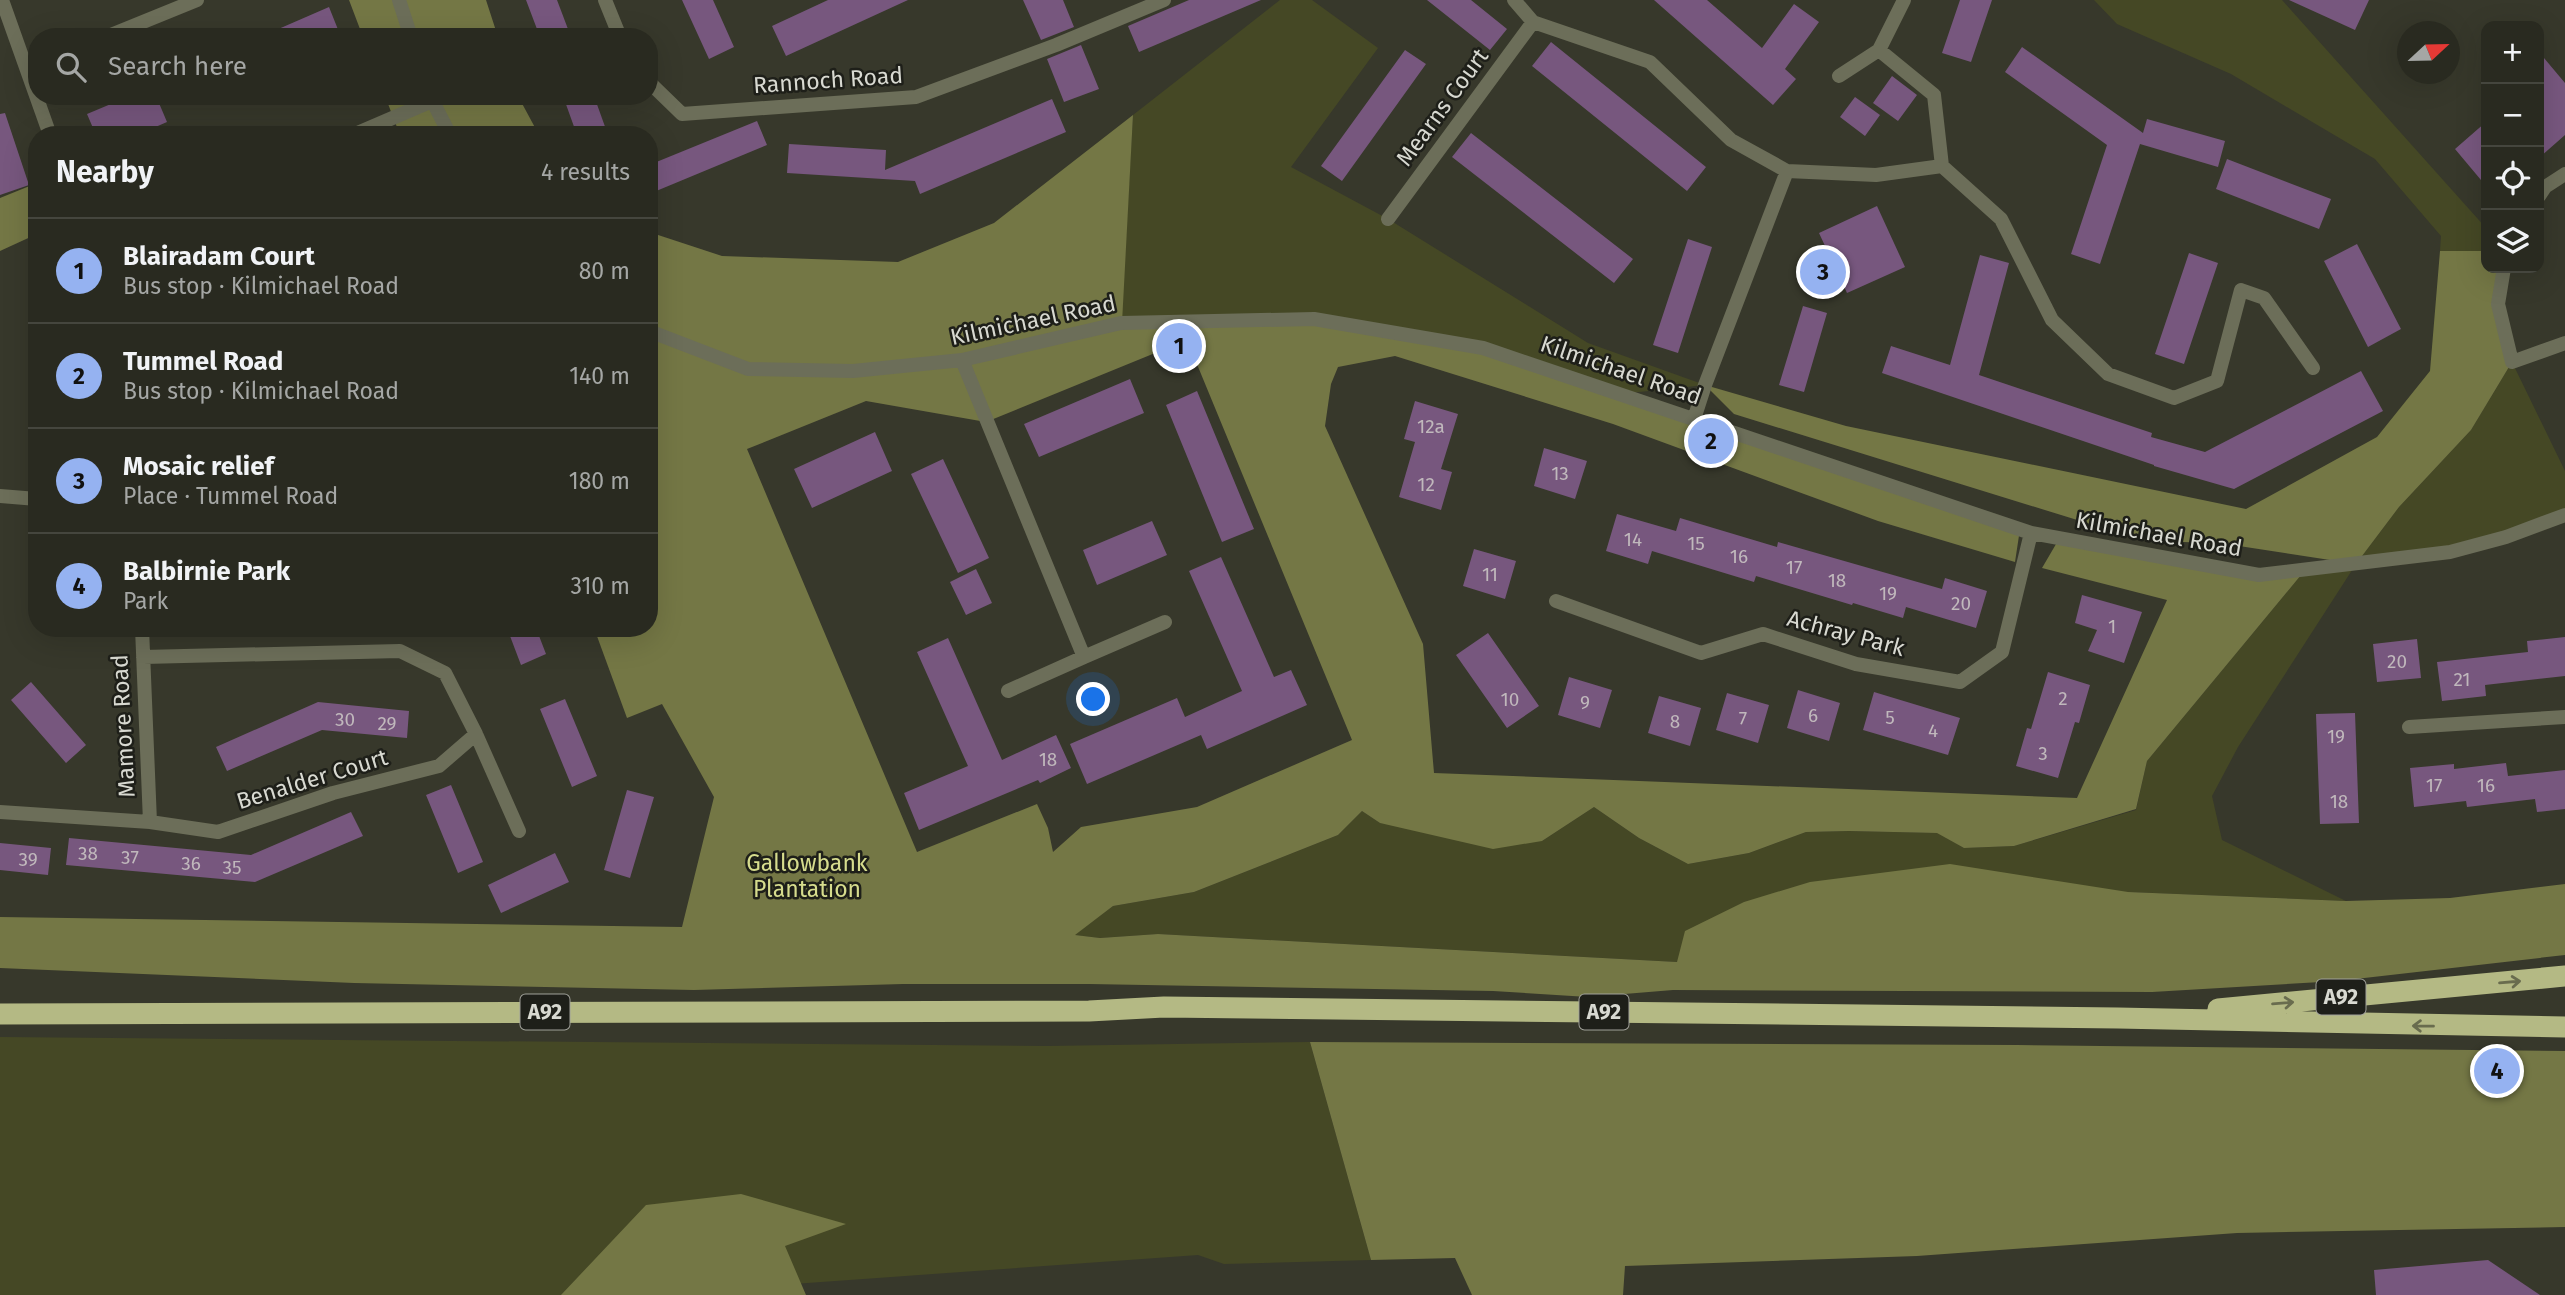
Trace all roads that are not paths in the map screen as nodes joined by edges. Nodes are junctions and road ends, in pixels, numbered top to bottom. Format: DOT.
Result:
graph roads {
  1 [pos="2,0"];
  2 [pos="197,0"];
  3 [pos="400,0"];
  4 [pos="605,0"];
  5 [pos="1164,0"];
  6 [pos="1514,0"];
  7 [pos="1904,0"];
  8 [pos="1533,22"];
  9 [pos="128,28"];
  10 [pos="408,28"];
  11 [pos="616,28"];
  12 [pos="1880,50"];
  13 [pos="28,58"];
  14 [pos="1839,76"];
  15 [pos="658,91"];
  16 [pos="42,105"];
  17 [pos="418,105"];
  18 [pos="434,105"];
  19 [pos="48,126"];
  20 [pos="372,126"];
  21 [pos="445,126"];
  22 [pos="1942,166"];
  23 [pos="1787,171"];
  24 [pos="2565,174"];
  25 [pos="2544,187"];
  26 [pos="1388,219"];
  27 [pos="2503,273"];
  28 [pos="658,334"];
  29 [pos="2565,343"];
  30 [pos="962,360"];
  31 [pos="2313,368"];
  32 [pos="1694,419"];
  33 [pos="0,496"];
  34 [pos="28,498"];
  35 [pos="2565,515"];
  36 [pos="2031,533"];
  37 [pos="1556,601"];
  38 [pos="1165,622"];
  39 [pos="142,637"];
  40 [pos="143,657"];
  41 [pos="1084,657"];
  42 [pos="1008,691"];
  43 [pos="2565,717"];
  44 [pos="2409,727"];
  45 [pos="476,734"];
  46 [pos="0,812"];
  47 [pos="150,822"];
  48 [pos="519,831"];
  49 [pos="2565,976"];
  50 [pos="0,1014"];
  51 [pos="2118,1018"];
  52 [pos="2565,1027"];
  1 -- 13 [label="street"];
  2 -- 9 [label="street"];
  3 -- 10 [label="street"];
  4 -- 11 [label="street"];
  5 -- 15 [label="street, Rannoch Road"];
  6 -- 8 [label="street"];
  7 -- 12 [label="street"];
  8 -- 23 [label="street"];
  8 -- 26 [label="street, Mearns Court"];
  12 -- 14 [label="street"];
  12 -- 22 [label="street"];
  16 -- 19 [label="street"];
  17 -- 20 [label="street"];
  18 -- 21 [label="street"];
  22 -- 23 [label="street"];
  22 -- 31 [label="street"];
  23 -- 32 [label="street"];
  24 -- 25 [label="street"];
  27 -- 29 [label="street"];
  28 -- 30 [label="street, Kilmichael Road"];
  30 -- 32 [label="street, Kilmichael Road"];
  30 -- 41 [label="street"];
  32 -- 36 [label="street, Kilmichael Road"];
  33 -- 34 [label="street"];
  35 -- 36 [label="street, Kilmichael Road"];
  36 -- 37 [label="street, Achray Park"];
  38 -- 41 [label="street"];
  39 -- 40 [label="street, Mamore Road"];
  40 -- 45 [label="street"];
  40 -- 47 [label="street, Mamore Road"];
  41 -- 42 [label="street"];
  43 -- 44 [label="street"];
  45 -- 47 [label="street, Benalder Court"];
  45 -- 48 [label="street"];
  46 -- 47 [label="street, Benalder Court"];
  51 -- 49 [label="highway, A92, one-way"];
  50 -- 51 [label="highway, A92"];
  52 -- 51 [label="highway, A92, one-way"];
}
